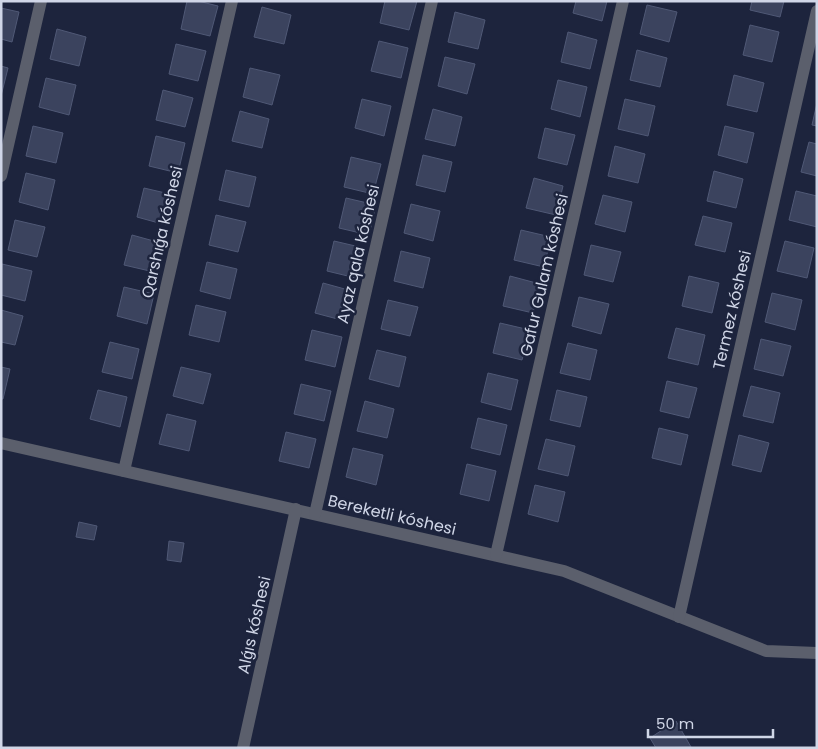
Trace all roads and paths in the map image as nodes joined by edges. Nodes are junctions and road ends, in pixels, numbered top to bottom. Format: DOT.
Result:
graph roads {
  1 [pos="41,1"];
  2 [pos="232,1"];
  3 [pos="432,1"];
  4 [pos="623,1"];
  5 [pos="817,11"];
  6 [pos="1,176"];
  7 [pos="1,443"];
  8 [pos="124,470"];
  9 [pos="296,509"];
  10 [pos="315,514"];
  11 [pos="496,555"];
  12 [pos="679,617"];
  13 [pos="817,653"];
  14 [pos="243,748"];
  1 -- 6 [label="street"];
  2 -- 8 [label="street, Qarshıǵa kóshesi"];
  3 -- 10 [label="street, Ayaz qala kóshesi"];
  4 -- 11 [label="street, Gafur Gulam kóshesi"];
  5 -- 12 [label="street, Termez kóshesi"];
  7 -- 8 [label="street, Bereketli kóshesi"];
  8 -- 9 [label="street, Bereketli kóshesi"];
  9 -- 10 [label="street, Bereketli kóshesi"];
  9 -- 14 [label="street, Alǵıs kóshesi"];
  10 -- 11 [label="street, Bereketli kóshesi"];
  11 -- 12 [label="street, Bereketli kóshesi"];
  12 -- 13 [label="street, Bereketli kóshesi"];
}
